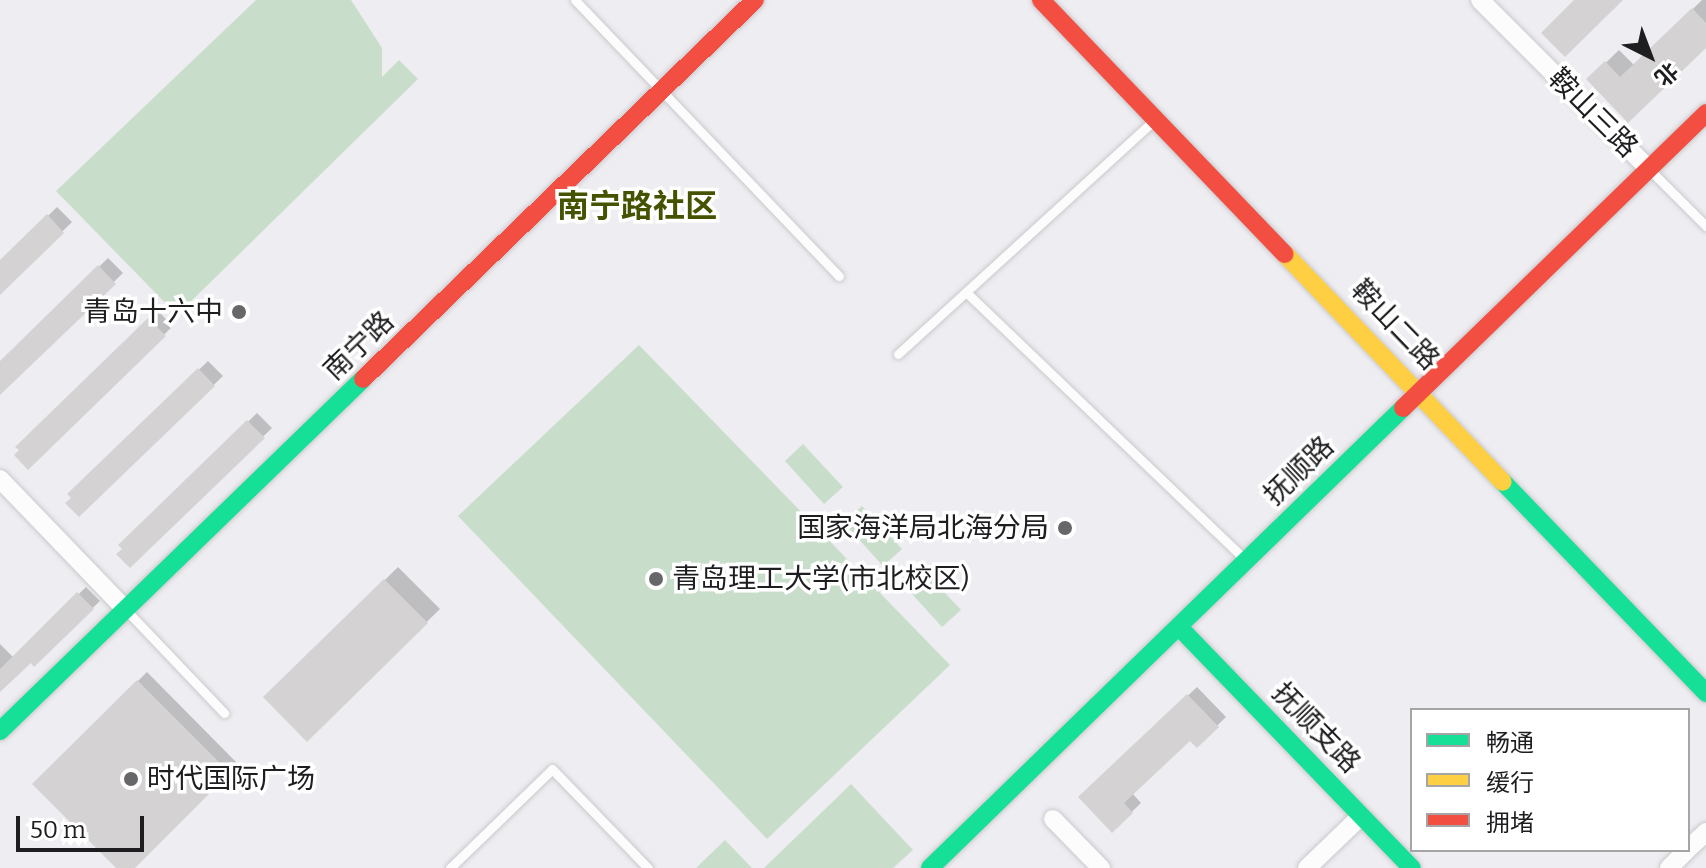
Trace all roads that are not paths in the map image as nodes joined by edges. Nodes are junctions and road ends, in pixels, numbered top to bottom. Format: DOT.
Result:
graph roads {
  1 [pos="575,0"];
  2 [pos="755,0"];
  3 [pos="1041,0"];
  4 [pos="1480,0"];
  5 [pos="660,92"];
  6 [pos="1706,113"];
  7 [pos="1156,119"];
  8 [pos="1649,169"];
  9 [pos="1706,226"];
  10 [pos="839,276"];
  11 [pos="966,292"];
  12 [pos="898,354"];
  13 [pos="1420,391"];
  14 [pos="0,479"];
  15 [pos="1246,562"];
  16 [pos="125,609"];
  17 [pos="1179,627"];
  18 [pos="1706,693"];
  19 [pos="224,713"];
  20 [pos="0,731"];
  21 [pos="1361,816"];
  22 [pos="1053,819"];
  23 [pos="1706,832"];
  24 [pos="1690,848"];
  25 [pos="1686,852"];
  26 [pos="450,868"];
  27 [pos="648,868"];
  28 [pos="930,868"];
  29 [pos="1101,868"];
  30 [pos="1307,868"];
  31 [pos="1412,868"];
  32 [pos="1669,868"];
  1 -- 5 [label="lane"];
  2 -- 5 [label="street, 南宁路"];
  3 -- 7 [label="street, 鞍山二路"];
  4 -- 8 [label="street, 鞍山三路"];
  5 -- 10 [label="lane"];
  5 -- 16 [label="street, 南宁路"];
  6 -- 8 [label="street, 抚顺路"];
  7 -- 11 [label="lane"];
  7 -- 13 [label="street, 鞍山二路"];
  8 -- 9 [label="lane, 鞍山三路"];
  8 -- 13 [label="street, 抚顺路"];
  11 -- 12 [label="lane"];
  11 -- 15 [label="lane"];
  13 -- 15 [label="street, 抚顺路"];
  13 -- 18 [label="street, 鞍山二路"];
  14 -- 16 [label="street"];
  15 -- 17 [label="street, 抚顺路"];
  16 -- 19 [label="lane"];
  16 -- 20 [label="street, 南宁路"];
  17 -- 21 [label="street, 抚顺支路"];
  17 -- 28 [label="street, 抚顺路"];
  21 -- 30 [label="street"];
  21 -- 31 [label="street, 抚顺支路"];
  22 -- 29 [label="street"];
  23 -- 24 [label="street"];
  25 -- 32 [label="street"];
  26 -- 27 [label="lane"];
}
